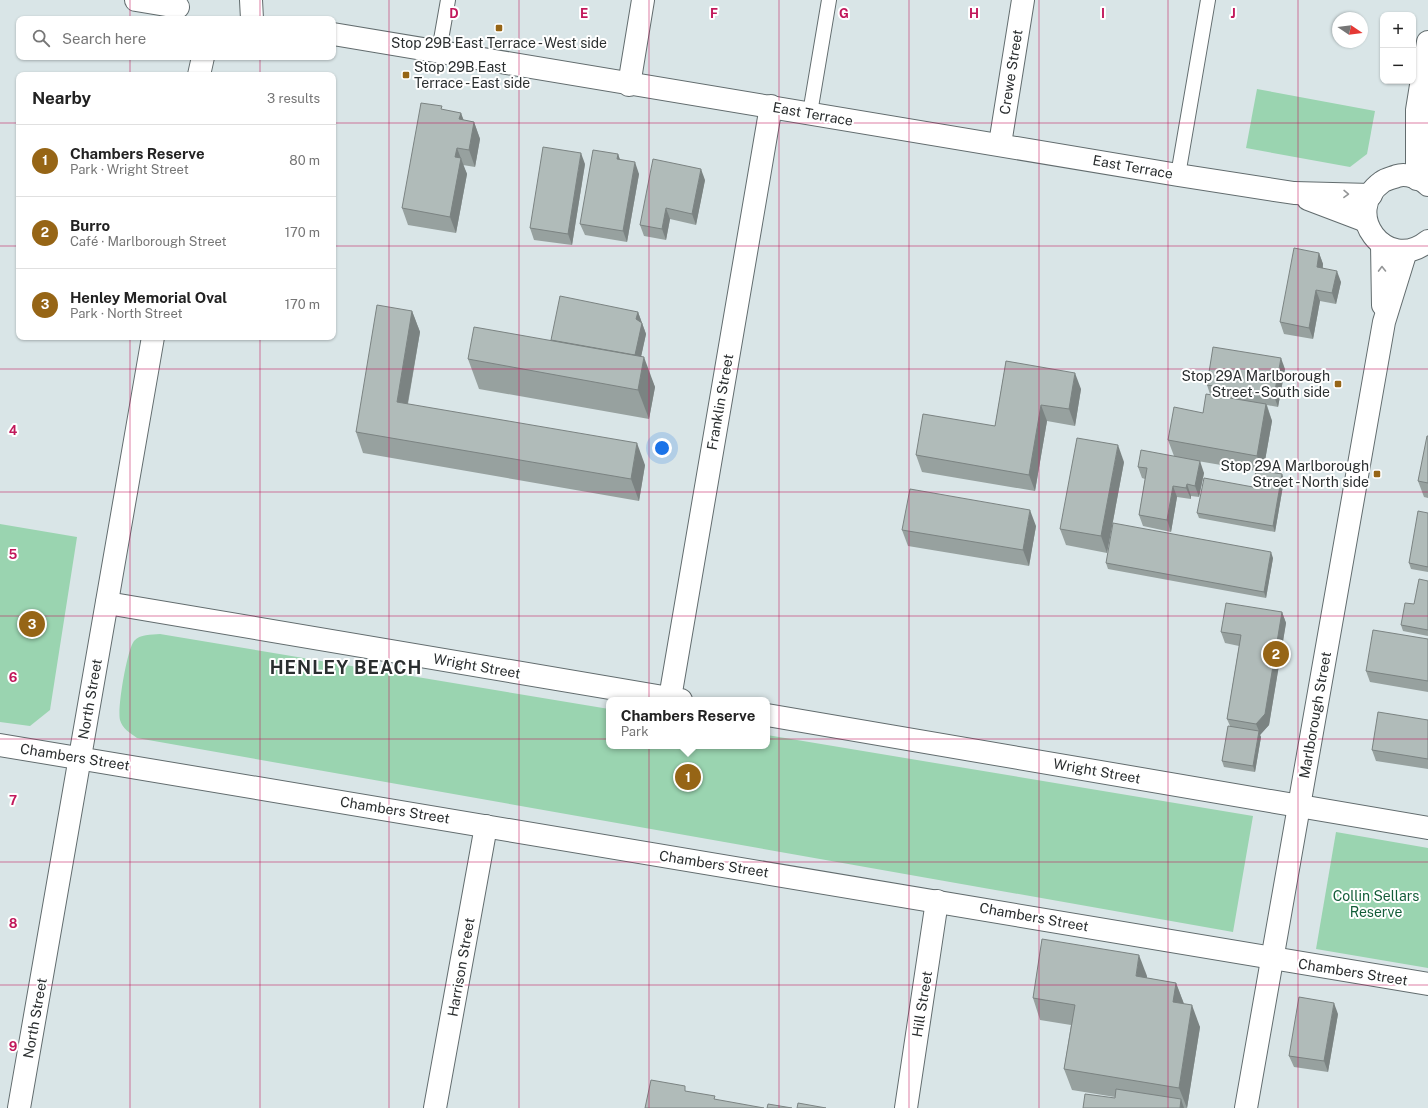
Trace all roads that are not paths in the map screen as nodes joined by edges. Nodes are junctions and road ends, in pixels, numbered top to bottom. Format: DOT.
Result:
graph roads {
  1 [pos="136,0"];
  2 [pos="250,0"];
  3 [pos="448,0"];
  4 [pos="643,0"];
  5 [pos="829,0"];
  6 [pos="1023,0"];
  7 [pos="1208,0"];
  8 [pos="178,9"];
  9 [pos="252,16"];
  10 [pos="336,34"];
  11 [pos="1428,42"];
  12 [pos="439,51"];
  13 [pos="202,60"];
  14 [pos="200,72"];
  15 [pos="629,85"];
  16 [pos="770,106"];
  17 [pos="1417,110"];
  18 [pos="810,113"];
  19 [pos="1000,144"];
  20 [pos="1178,175"];
  21 [pos="1395,177"];
  22 [pos="1422,182"];
  23 [pos="1294,193"];
  24 [pos="1371,195"];
  25 [pos="1366,221"];
  26 [pos="1428,241"];
  27 [pos="1382,244"];
  28 [pos="1406,250"];
  29 [pos="1384,322"];
  30 [pos="152,340"];
  31 [pos="107,603"];
  32 [pos="663,697"];
  33 [pos="675,697"];
  34 [pos="770,716"];
  35 [pos="0,745"];
  36 [pos="80,758"];
  37 [pos="1299,806"];
  38 [pos="486,826"];
  39 [pos="1428,828"];
  40 [pos="937,901"];
  41 [pos="1272,959"];
  42 [pos="1428,984"];
  43 [pos="19,1108"];
  44 [pos="435,1108"];
  45 [pos="906,1108"];
  46 [pos="1246,1108"];
  1 -- 8 [label="street"];
  2 -- 9 [label="street"];
  3 -- 12 [label="lane"];
  4 -- 15 [label="street"];
  5 -- 18 [label="lane"];
  6 -- 19 [label="street, Crewe Street"];
  7 -- 20 [label="lane"];
  10 -- 12 [label="street, East Terrace"];
  11 -- 17 [label="street"];
  12 -- 15 [label="street, East Terrace"];
  13 -- 14 [label="street"];
  15 -- 16 [label="street, East Terrace"];
  16 -- 18 [label="street, East Terrace"];
  16 -- 33 [label="street, Franklin Street"];
  17 -- 21 [label="street"];
  17 -- 22 [label="street"];
  18 -- 19 [label="street, East Terrace"];
  19 -- 20 [label="street, East Terrace"];
  20 -- 23 [label="street, East Terrace"];
  21 -- 22 [label="street"];
  21 -- 24 [label="street"];
  23 -- 24 [label="street, East Terrace, one-way"];
  23 -- 25 [label="street, East Terrace"];
  24 -- 25 [label="street"];
  25 -- 27 [label="street"];
  26 -- 28 [label="street"];
  27 -- 28 [label="street"];
  29 -- 27 [label="street, Marlborough Street, one-way"];
  28 -- 29 [label="street, Marlborough Street"];
  29 -- 37 [label="street, Marlborough Street"];
  30 -- 31 [label="street, North Street"];
  31 -- 32 [label="street, Wright Street"];
  31 -- 36 [label="street, North Street"];
  34 -- 37 [label="street, Wright Street"];
  35 -- 36 [label="street, Chambers Street"];
  36 -- 38 [label="street, Chambers Street"];
  36 -- 43 [label="street, North Street"];
  37 -- 39 [label="street, Wright Street"];
  37 -- 41 [label="street, Marlborough Street"];
  38 -- 40 [label="street, Chambers Street"];
  38 -- 44 [label="street, Harrison Street"];
  40 -- 41 [label="street, Chambers Street"];
  40 -- 45 [label="street, Hill Street"];
  41 -- 42 [label="street, Chambers Street"];
  41 -- 46 [label="street, Marlborough Street"];
}
